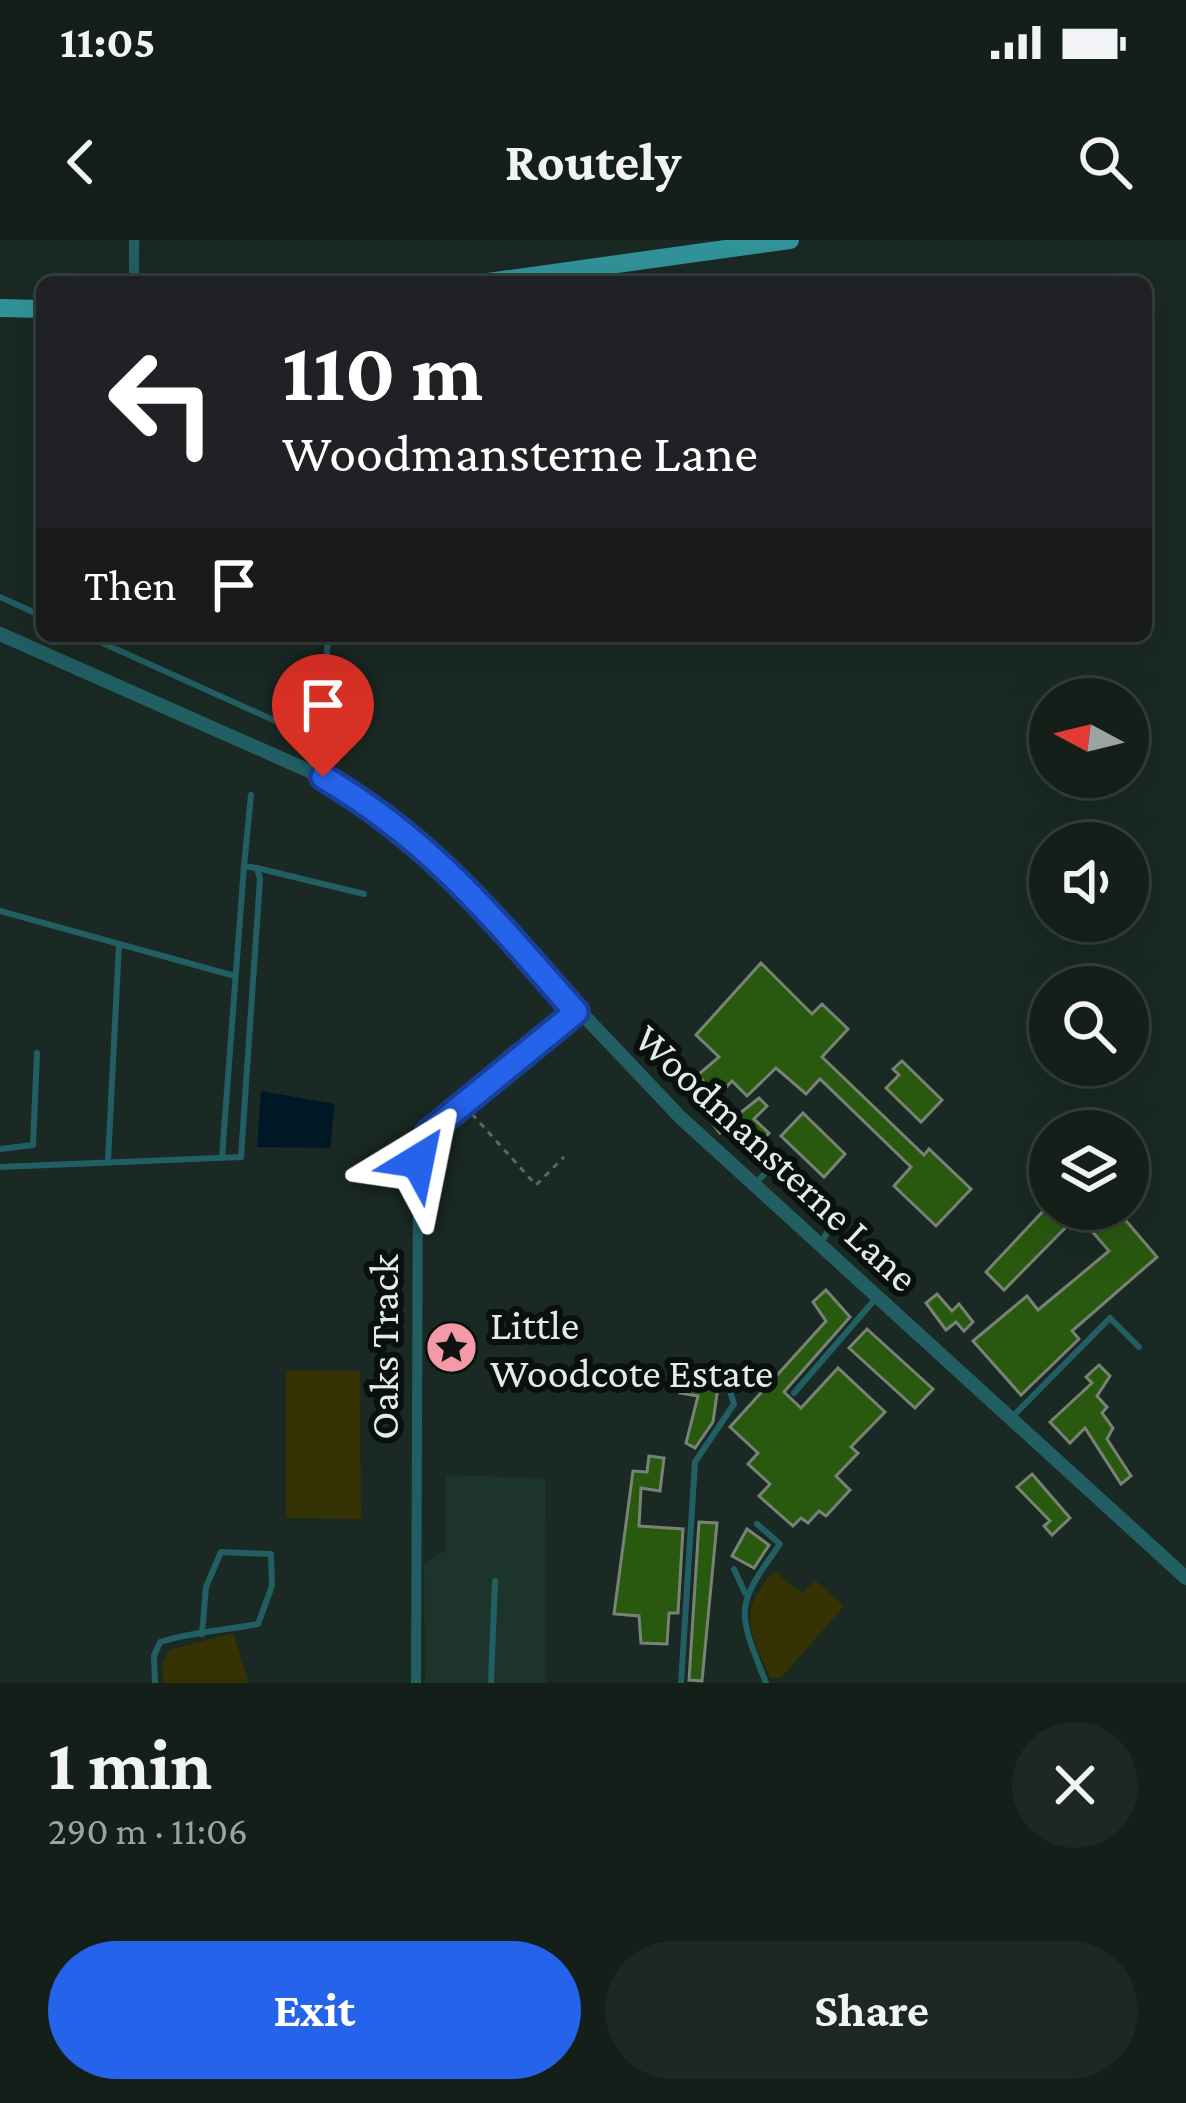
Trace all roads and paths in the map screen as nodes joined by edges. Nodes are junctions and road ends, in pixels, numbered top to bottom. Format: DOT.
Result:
graph roads {
  1 [pos="134,240"];
  2 [pos="787,240"];
  3 [pos="134,276"];
  4 [pos="531,276"];
  5 [pos="0,308"];
  6 [pos="36,309"];
  7 [pos="0,597"];
  8 [pos="36,613"];
  9 [pos="0,634"];
  10 [pos="100,642"];
  11 [pos="328,642"];
  12 [pos="251,795"];
  13 [pos="244,866"];
  14 [pos="256,868"];
  15 [pos="364,894"];
  16 [pos="0,911"];
  17 [pos="118,944"];
  18 [pos="236,976"];
  19 [pos="576,1012"];
  20 [pos="38,1053"];
  21 [pos="463,1104"];
  22 [pos="0,1149"];
  23 [pos="222,1157"];
  24 [pos="564,1157"];
  25 [pos="108,1161"];
  26 [pos="0,1167"];
  27 [pos="754,1184"];
  28 [pos="820,1245"];
  29 [pos="877,1297"];
  30 [pos="1139,1347"];
  31 [pos="730,1390"];
  32 [pos="794,1393"];
  33 [pos="1010,1419"];
  34 [pos="757,1524"];
  35 [pos="734,1569"];
  36 [pos="1186,1578"];
  37 [pos="495,1581"];
  38 [pos="745,1593"];
  39 [pos="202,1634"];
  40 [pos="155,1683"];
  41 [pos="416,1683"];
  42 [pos="491,1683"];
  43 [pos="682,1683"];
  44 [pos="766,1683"];
  1 -- 3 [label="street"];
  2 -- 4 [label="main road"];
  5 -- 6 [label="main road"];
  7 -- 8 [label="lane"];
  9 -- 19 [label="street, Woodmansterne Lane"];
  10 -- 11 [label="lane"];
  12 -- 13 [label="lane"];
  13 -- 14 [label="lane"];
  13 -- 18 [label="lane"];
  14 -- 15 [label="lane"];
  14 -- 23 [label="lane"];
  16 -- 17 [label="lane"];
  17 -- 18 [label="lane"];
  17 -- 25 [label="lane"];
  18 -- 23 [label="lane"];
  19 -- 21 [label="street, Oaks Track"];
  19 -- 27 [label="street, Woodmansterne Lane"];
  20 -- 22 [label="lane"];
  21 -- 24 [label="path"];
  21 -- 41 [label="street, Oaks Track"];
  23 -- 25 [label="lane"];
  25 -- 26 [label="lane"];
  27 -- 28 [label="street, Woodmansterne Lane"];
  27 -- 28 [label="lane"];
  28 -- 29 [label="street, Woodmansterne Lane"];
  29 -- 32 [label="lane"];
  29 -- 33 [label="street, Woodmansterne Lane"];
  30 -- 33 [label="lane"];
  31 -- 43 [label="lane"];
  33 -- 36 [label="street, Woodmansterne Lane"];
  34 -- 38 [label="lane"];
  35 -- 38 [label="lane"];
  37 -- 42 [label="lane"];
  38 -- 44 [label="lane"];
  39 -- 39 [label="lane"];
  39 -- 40 [label="lane"];
}
